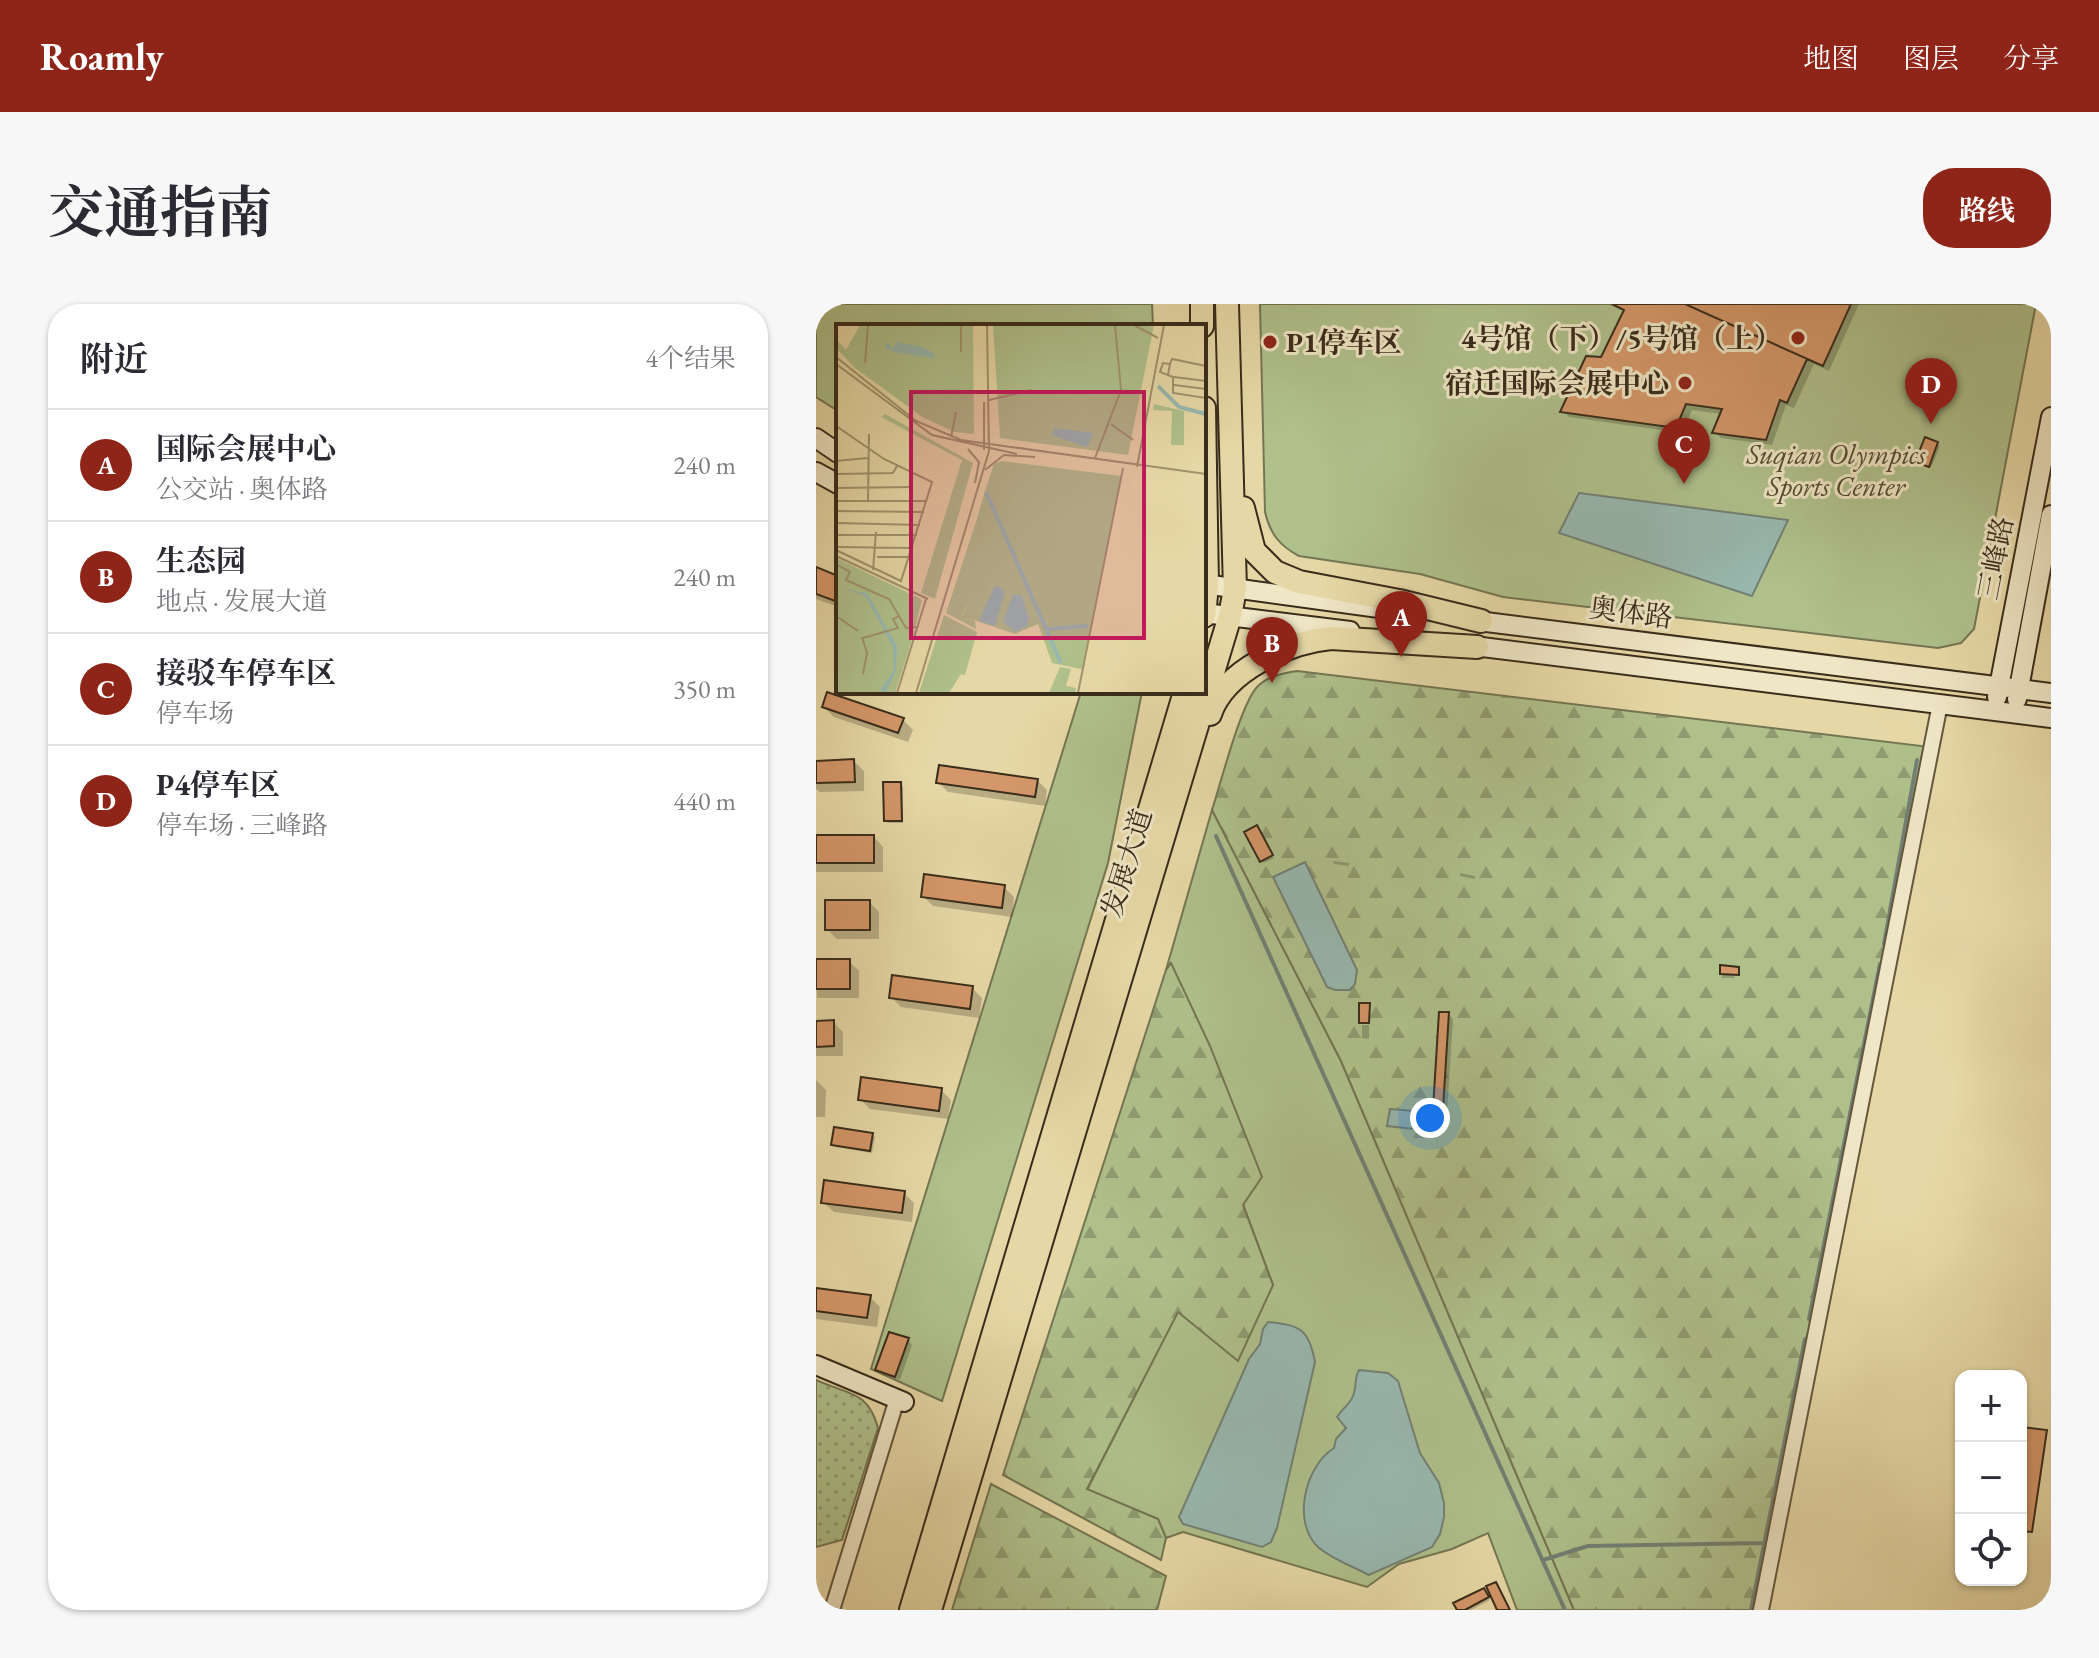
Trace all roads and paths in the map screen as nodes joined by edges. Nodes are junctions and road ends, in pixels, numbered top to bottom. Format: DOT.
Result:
graph roads {
  1 [pos="1227,304"];
  2 [pos="1230,411"];
  3 [pos="2051,417"];
  4 [pos="816,438"];
  5 [pos="836,452"];
  6 [pos="816,472"];
  7 [pos="836,483"];
  8 [pos="2051,515"];
  9 [pos="1206,584"];
  10 [pos="1235,589"];
  11 [pos="1206,614"];
  12 [pos="1230,616"];
  13 [pos="1481,621"];
  14 [pos="1477,647"];
  15 [pos="1206,687"];
  16 [pos="1999,687"];
  17 [pos="2019,689"];
  18 [pos="2051,693"];
  19 [pos="1175,694"];
  20 [pos="1185,694"];
  21 [pos="1204,694"];
  22 [pos="1940,704"];
  23 [pos="1994,711"];
  24 [pos="2015,713"];
  25 [pos="2051,718"];
  26 [pos="1147,862"];
  27 [pos="816,1365"];
  28 [pos="901,1401"];
  29 [pos="977,1425"];
  30 [pos="832,1610"];
  31 [pos="911,1610"];
  32 [pos="930,1610"];
  33 [pos="1761,1610"];
  1 -- 2 [label="main road, 发展大道"];
  2 -- 10 [label="main road, 发展大道"];
  2 -- 13 [label="main road"];
  3 -- 16 [label="main road, 三峰路"];
  4 -- 5 [label="main road"];
  6 -- 7 [label="main road"];
  8 -- 17 [label="main road, 三峰路"];
  9 -- 10 [label="main road, 奥体路"];
  10 -- 12 [label="main road, 发展大道"];
  10 -- 13 [label="main road, 奥体路"];
  11 -- 12 [label="main road, 奥体路"];
  12 -- 14 [label="main road, 奥体路"];
  12 -- 15 [label="main road, 发展大道"];
  13 -- 16 [label="main road, 奥体路"];
  14 -- 22 [label="main road, 奥体路"];
  14 -- 26 [label="main road"];
  16 -- 17 [label="main road, 奥体路"];
  16 -- 23 [label="main road, 三峰路"];
  17 -- 18 [label="main road, 奥体路"];
  17 -- 24 [label="main road, 三峰路"];
  19 -- 26 [label="main road"];
  20 -- 26 [label="main road, 发展大道"];
  21 -- 26 [label="main road, 发展大道"];
  22 -- 23 [label="main road, 奥体路"];
  22 -- 33 [label="street"];
  23 -- 24 [label="main road, 奥体路"];
  24 -- 25 [label="main road, 奥体路"];
  26 -- 29 [label="main road, 发展大道"];
  27 -- 28 [label="main road"];
  28 -- 30 [label="street"];
  29 -- 31 [label="main road"];
  29 -- 32 [label="main road"];
}
